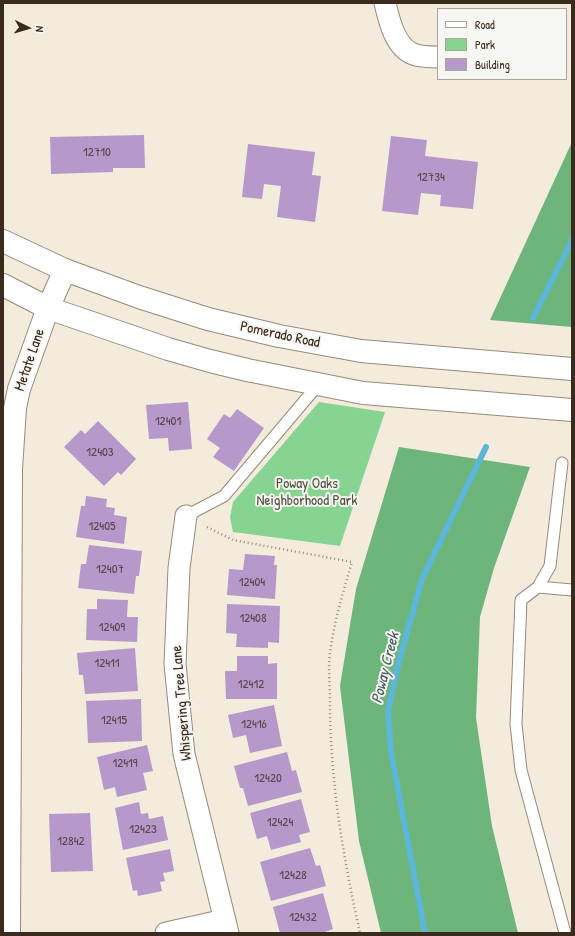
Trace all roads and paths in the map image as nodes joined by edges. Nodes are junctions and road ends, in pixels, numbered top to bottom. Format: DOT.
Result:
graph roads {
  1 [pos="385,3"];
  2 [pos="437,56"];
  3 [pos="3,241"];
  4 [pos="65,270"];
  5 [pos="3,285"];
  6 [pos="48,308"];
  7 [pos="572,369"];
  8 [pos="318,385"];
  9 [pos="572,410"];
  10 [pos="562,463"];
  11 [pos="186,516"];
  12 [pos="538,587"];
  13 [pos="572,590"];
  14 [pos="227,926"];
  15 [pos="9,933"];
  16 [pos="166,933"];
  17 [pos="360,933"];
  18 [pos="564,933"];
  1 -- 2 [label="street"];
  3 -- 4 [label="main road, Pomerado Road"];
  4 -- 6 [label="main road, Metate Lane"];
  4 -- 7 [label="main road, Pomerado Road"];
  5 -- 6 [label="main road"];
  6 -- 8 [label="main road"];
  6 -- 15 [label="main road, Metate Lane"];
  8 -- 9 [label="main road"];
  8 -- 11 [label="lane"];
  10 -- 12 [label="lane"];
  11 -- 14 [label="street, Whispering Tree Lane"];
  11 -- 17 [label="path"];
  12 -- 13 [label="lane"];
  12 -- 18 [label="lane"];
  14 -- 16 [label="street"];
}
